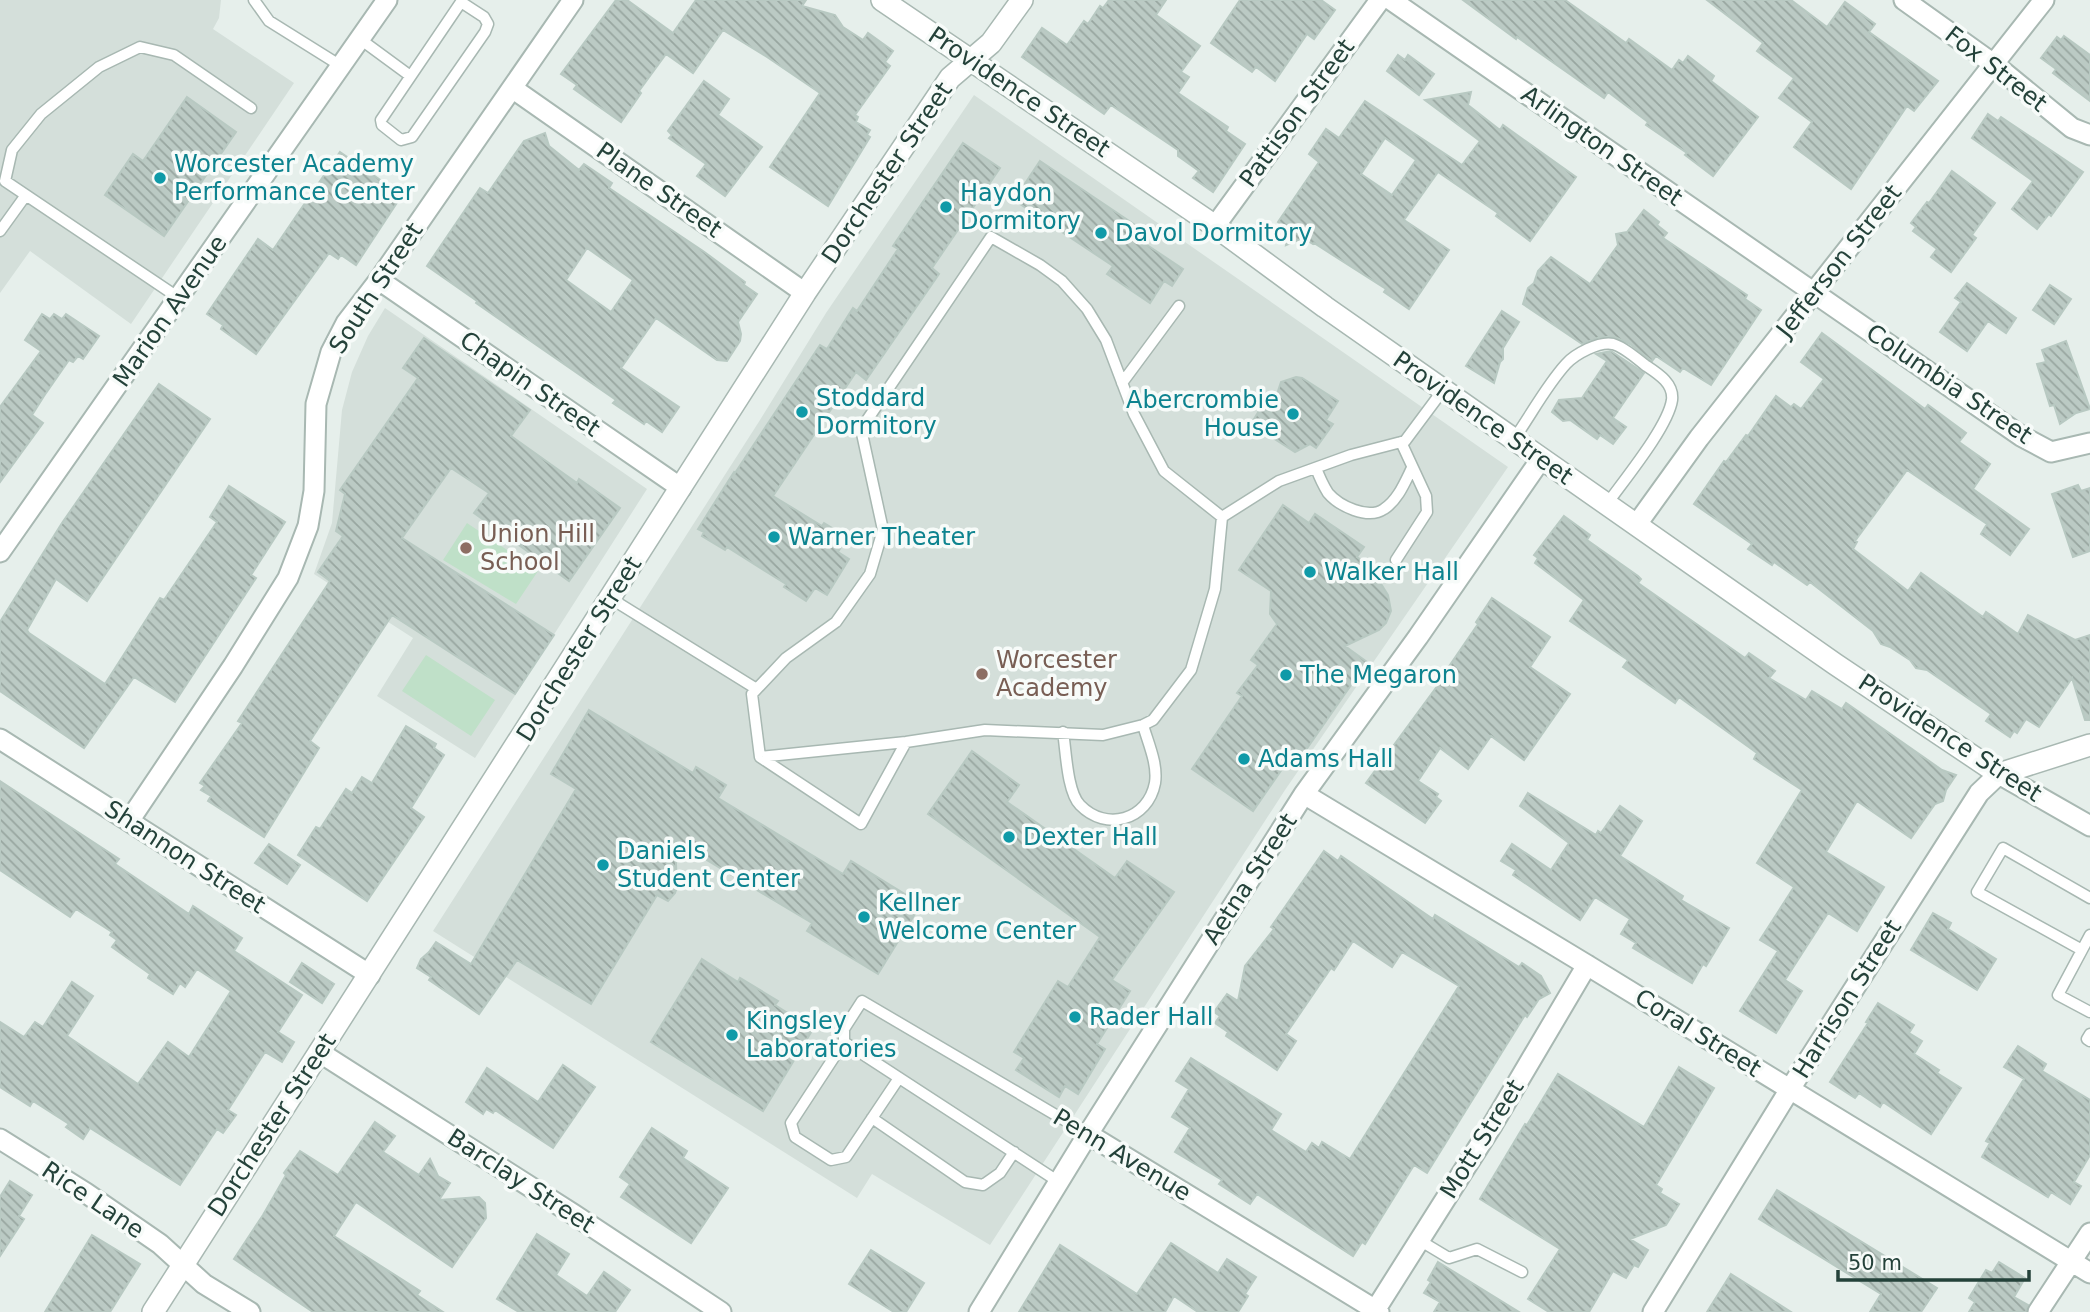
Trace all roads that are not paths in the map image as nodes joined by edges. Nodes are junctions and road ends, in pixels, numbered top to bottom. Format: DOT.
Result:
graph roads {
  1 [pos="254,0"];
  2 [pos="573,0"];
  3 [pos="882,0"];
  4 [pos="1022,0"];
  5 [pos="1380,0"];
  6 [pos="1391,0"];
  7 [pos="1904,0"];
  8 [pos="2044,0"];
  9 [pos="460,1"];
  10 [pos="382,2"];
  11 [pos="360,39"];
  12 [pos="972,60"];
  13 [pos="1994,65"];
  14 [pos="341,66"];
  15 [pos="409,75"];
  16 [pos="512,88"];
  17 [pos="251,108"];
  18 [pos="2090,135"];
  19 [pos="26,195"];
  20 [pos="1215,226"];
  21 [pos="0,231"];
  22 [pos="379,280"];
  23 [pos="1814,292"];
  24 [pos="805,293"];
  25 [pos="179,298"];
  26 [pos="1179,306"];
  27 [pos="1122,383"];
  28 [pos="1443,390"];
  29 [pos="1514,439"];
  30 [pos="1401,442"];
  31 [pos="2090,443"];
  32 [pos="1541,459"];
  33 [pos="1412,467"];
  34 [pos="1316,468"];
  35 [pos="681,488"];
  36 [pos="1607,504"];
  37 [pos="1222,517"];
  38 [pos="1637,524"];
  39 [pos="0,552"];
  40 [pos="1396,560"];
  41 [pos="610,598"];
  42 [pos="755,688"];
  43 [pos="1143,725"];
  44 [pos="1063,732"];
  45 [pos="0,739"];
  46 [pos="906,742"];
  47 [pos="2090,745"];
  48 [pos="760,757"];
  49 [pos="1999,774"];
  50 [pos="1304,794"];
  51 [pos="129,821"];
  52 [pos="2090,826"];
  53 [pos="2090,898"];
  54 [pos="2090,935"];
  55 [pos="2082,950"];
  56 [pos="1587,964"];
  57 [pos="370,975"];
  58 [pos="2090,1012"];
  59 [pos="2090,1034"];
  60 [pos="2090,1041"];
  61 [pos="844,1042"];
  62 [pos="319,1052"];
  63 [pos="899,1078"];
  64 [pos="1790,1089"];
  65 [pos="872,1118"];
  66 [pos="1088,1134"];
  67 [pos="0,1139"];
  68 [pos="1014,1152"];
  69 [pos="1059,1182"];
  70 [pos="2090,1233"];
  71 [pos="1419,1240"];
  72 [pos="2070,1260"];
  73 [pos="182,1266"];
  74 [pos="1522,1272"];
  75 [pos="2090,1273"];
  76 [pos="1376,1311"];
  77 [pos="153,1312"];
  78 [pos="250,1312"];
  79 [pos="721,1312"];
  80 [pos="979,1312"];
  81 [pos="1653,1312"];
  82 [pos="2038,1312"];
  1 -- 14 [label="lane"];
  2 -- 16 [label="street, South Street"];
  3 -- 12 [label="street, Providence Street"];
  4 -- 12 [label="street, Dorchester Street"];
  5 -- 20 [label="street, Pattison Street"];
  6 -- 23 [label="street, Arlington Street"];
  7 -- 13 [label="street, Fox Street"];
  8 -- 13 [label="street, Jefferson Street"];
  9 -- 15 [label="lane"];
  9 -- 15 [label="lane"];
  10 -- 11 [label="street, Marion Avenue"];
  11 -- 14 [label="street, Marion Avenue"];
  11 -- 15 [label="lane"];
  12 -- 20 [label="street, Providence Street"];
  12 -- 24 [label="street, Dorchester Street"];
  13 -- 18 [label="street, Fox Street"];
  13 -- 23 [label="street, Jefferson Street"];
  14 -- 25 [label="street, Marion Avenue"];
  16 -- 22 [label="street, South Street"];
  16 -- 24 [label="street, Plane Street"];
  17 -- 19 [label="lane"];
  19 -- 21 [label="lane"];
  19 -- 25 [label="lane"];
  20 -- 28 [label="street, Providence Street"];
  22 -- 35 [label="street, Chapin Street"];
  22 -- 51 [label="street, South Street"];
  23 -- 31 [label="street, Columbia Street"];
  23 -- 38 [label="street, Jefferson Street"];
  24 -- 35 [label="street, Dorchester Street"];
  25 -- 39 [label="street, Marion Avenue"];
  26 -- 27 [label="lane"];
  27 -- 37 [label="lane"];
  27 -- 42 [label="lane"];
  28 -- 29 [label="street, Providence Street"];
  28 -- 30 [label="lane"];
  29 -- 32 [label="street, Providence Street"];
  29 -- 36 [label="lane"];
  30 -- 33 [label="lane"];
  30 -- 34 [label="lane"];
  32 -- 36 [label="street, Providence Street"];
  32 -- 50 [label="street, Aetna Street"];
  33 -- 34 [label="lane"];
  33 -- 40 [label="lane"];
  34 -- 37 [label="lane"];
  35 -- 41 [label="street, Dorchester Street"];
  36 -- 38 [label="street, Providence Street"];
  37 -- 43 [label="lane"];
  38 -- 49 [label="street, Providence Street"];
  41 -- 42 [label="lane"];
  41 -- 57 [label="street, Dorchester Street"];
  42 -- 48 [label="lane"];
  43 -- 44 [label="lane"];
  43 -- 44 [label="lane"];
  44 -- 46 [label="lane"];
  45 -- 51 [label="street, Shannon Street"];
  46 -- 48 [label="lane"];
  46 -- 48 [label="lane"];
  47 -- 49 [label="street, Harrison Street"];
  49 -- 52 [label="street, Providence Street"];
  49 -- 64 [label="street, Harrison Street"];
  50 -- 56 [label="street, Coral Street"];
  50 -- 66 [label="street, Aetna Street"];
  51 -- 57 [label="street, Shannon Street"];
  53 -- 55 [label="lane"];
  54 -- 55 [label="lane"];
  55 -- 58 [label="lane"];
  56 -- 64 [label="street, Coral Street"];
  56 -- 71 [label="street, Mott Street"];
  57 -- 62 [label="street, Dorchester Street"];
  59 -- 60 [label="lane"];
  61 -- 63 [label="lane"];
  61 -- 65 [label="lane"];
  61 -- 66 [label="lane, Penn Avenue"];
  62 -- 73 [label="street, Dorchester Street"];
  62 -- 79 [label="street, Barclay Street"];
  63 -- 65 [label="lane"];
  63 -- 68 [label="lane"];
  64 -- 72 [label="street, Coral Street"];
  64 -- 81 [label="street, Harrison Street"];
  65 -- 68 [label="lane"];
  66 -- 69 [label="street, Aetna Street"];
  66 -- 76 [label="street, Penn Avenue"];
  67 -- 73 [label="street, Rice Lane"];
  68 -- 69 [label="lane"];
  69 -- 80 [label="street, Aetna Street"];
  70 -- 72 [label="street"];
  71 -- 74 [label="lane"];
  71 -- 76 [label="street, Mott Street"];
  72 -- 75 [label="street, Coral Street"];
  72 -- 82 [label="street"];
  73 -- 77 [label="street, Dorchester Street"];
  73 -- 78 [label="street, Rice Lane"];
}
